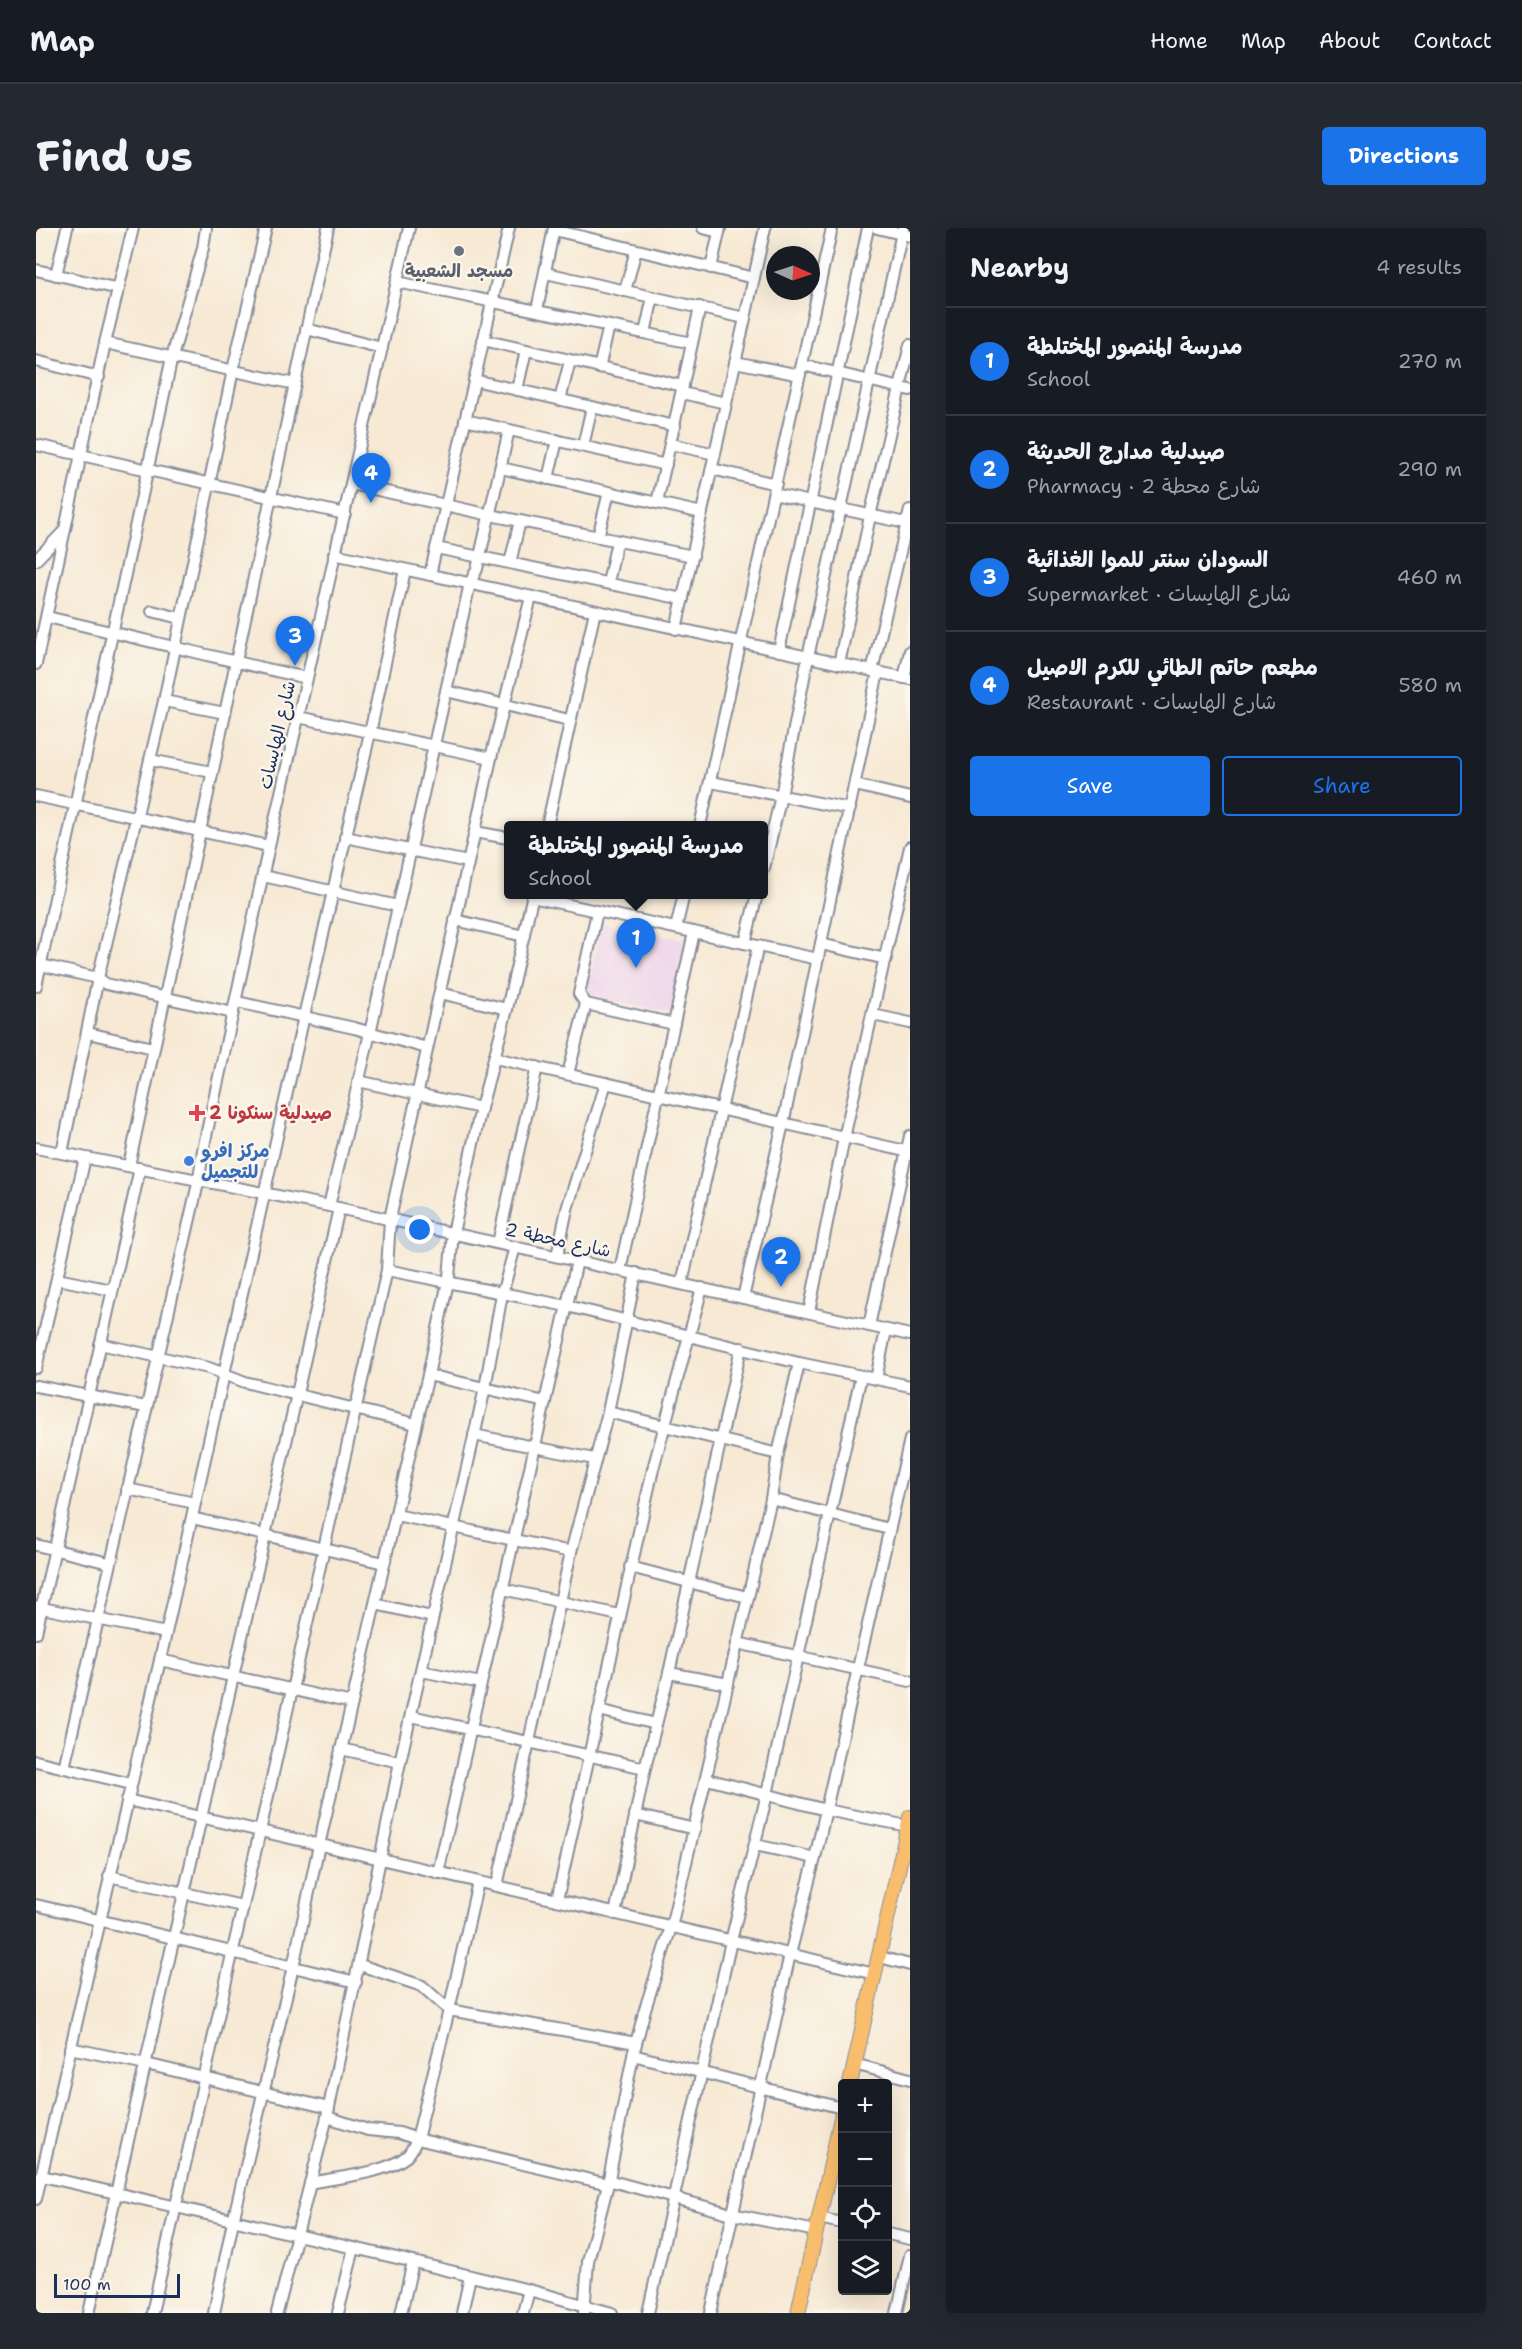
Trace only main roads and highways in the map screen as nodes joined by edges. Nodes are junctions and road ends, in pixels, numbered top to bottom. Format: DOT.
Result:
graph roads {
  1 [pos="909,1822"];
  2 [pos="905,1862"];
  3 [pos="851,2079"];
  4 [pos="839,2133"];
  5 [pos="798,2313"];
  1 -- 2 [label="main road"];
  2 -- 3 [label="main road"];
  4 -- 5 [label="main road"];
}
